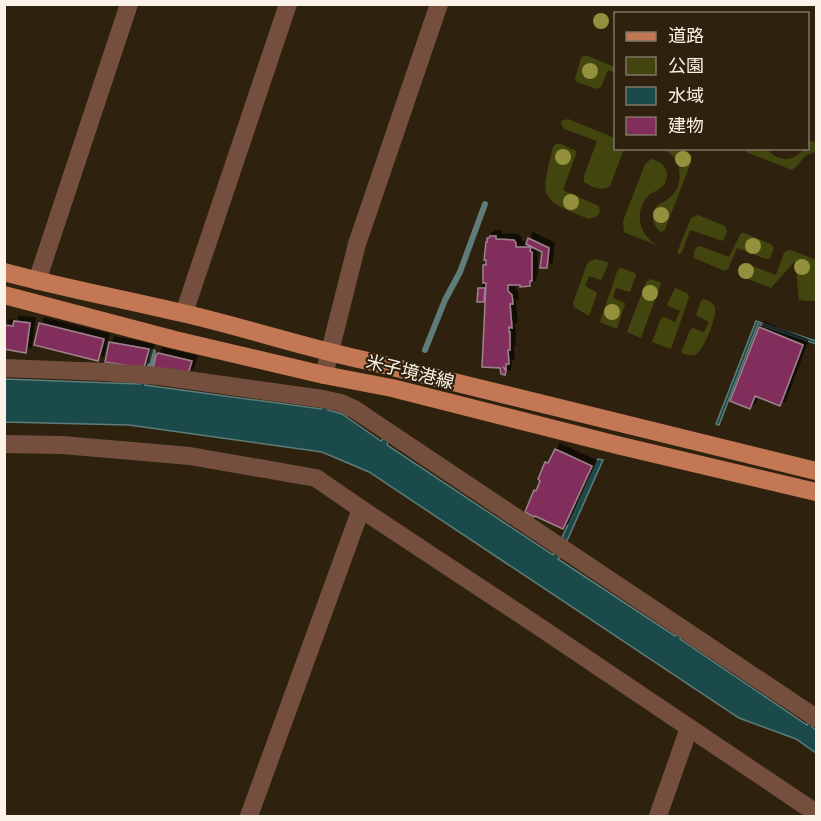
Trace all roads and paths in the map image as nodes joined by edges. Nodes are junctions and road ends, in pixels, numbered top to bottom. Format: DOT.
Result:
graph roads {
  1 [pos="129,4"];
  2 [pos="288,4"];
  3 [pos="436,5"];
  4 [pos="4,272"];
  5 [pos="37,281"];
  6 [pos="4,295"];
  7 [pos="184,313"];
  8 [pos="328,353"];
  9 [pos="4,368"];
  10 [pos="324,375"];
  11 [pos="4,444"];
  12 [pos="816,471"];
  13 [pos="816,492"];
  14 [pos="361,509"];
  15 [pos="816,718"];
  16 [pos="689,728"];
  17 [pos="816,813"];
  18 [pos="249,816"];
  19 [pos="657,816"];
  1 -- 5 [label="street"];
  2 -- 7 [label="street"];
  3 -- 8 [label="street"];
  4 -- 5 [label="main road, 米子境港線"];
  5 -- 7 [label="main road, 米子境港線"];
  6 -- 10 [label="main road, 米子境港線"];
  7 -- 8 [label="main road, 米子境港線"];
  8 -- 10 [label="street"];
  8 -- 12 [label="main road, 米子境港線"];
  9 -- 15 [label="street"];
  10 -- 13 [label="main road, 米子境港線"];
  11 -- 14 [label="street"];
  14 -- 16 [label="street"];
  14 -- 18 [label="street"];
  16 -- 17 [label="street"];
  16 -- 19 [label="street"];
}
